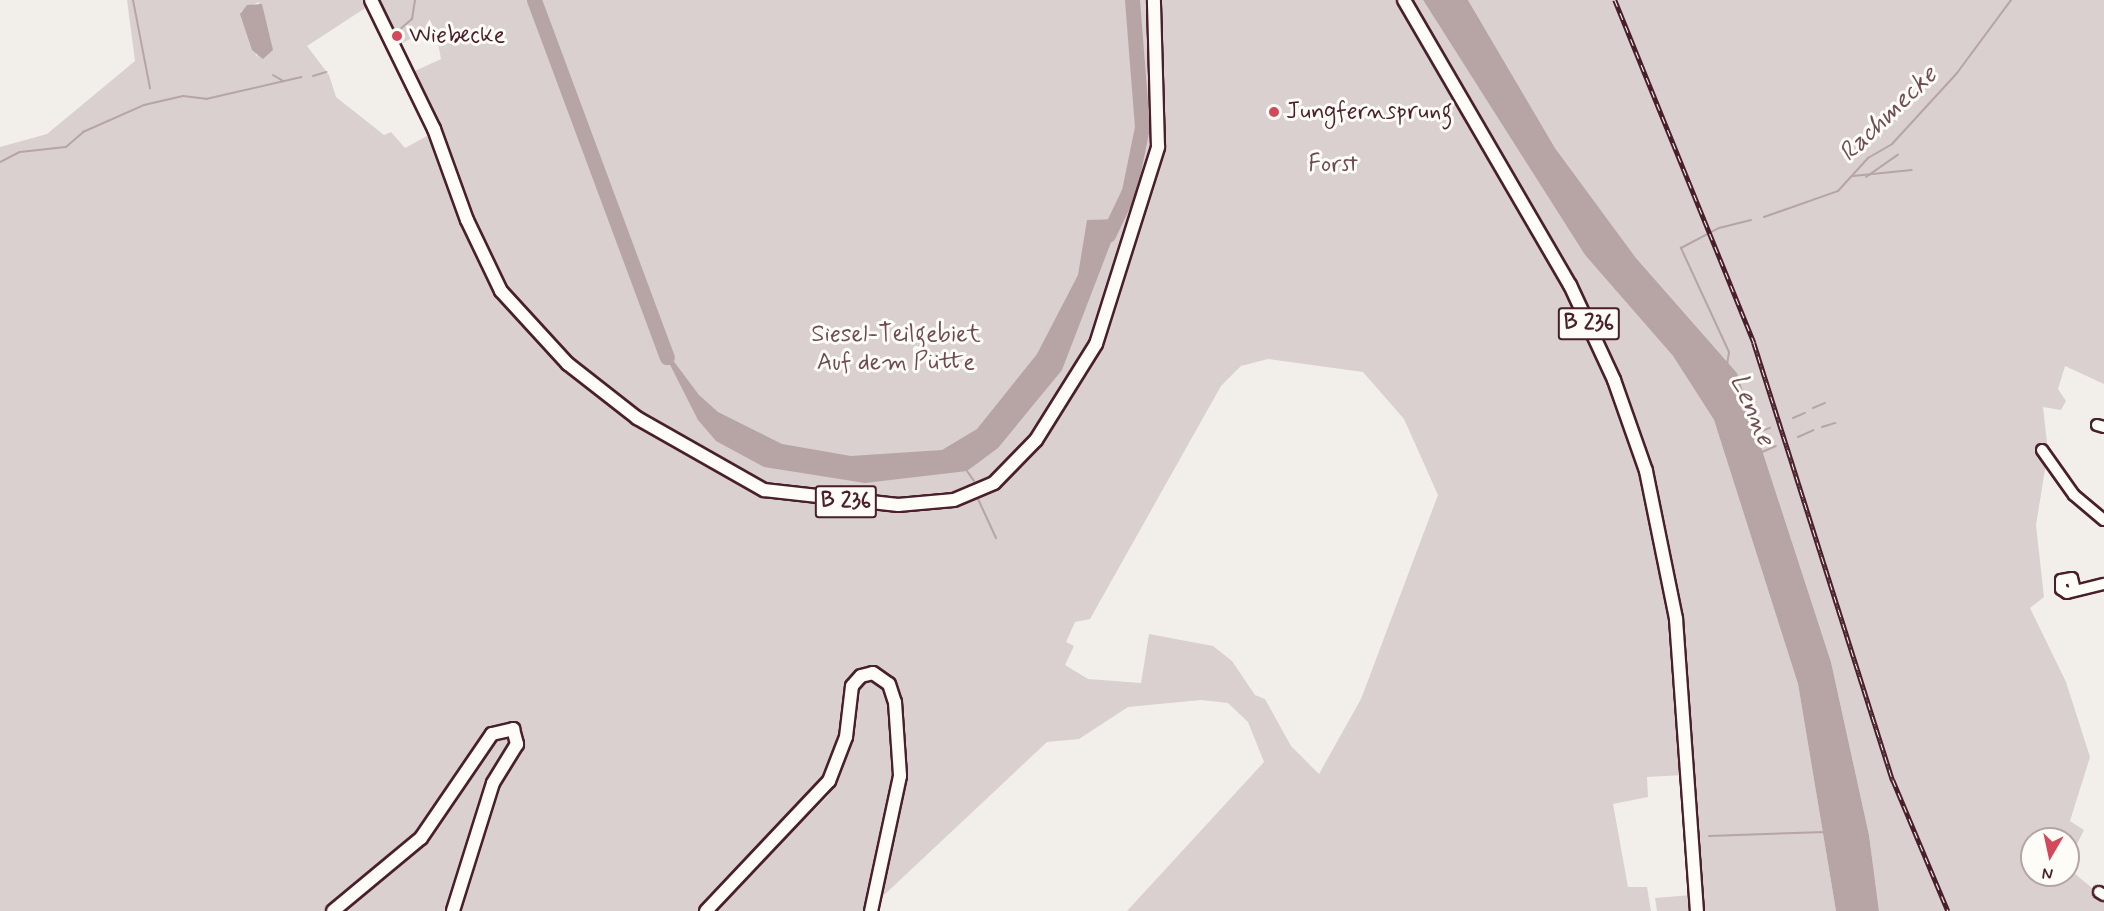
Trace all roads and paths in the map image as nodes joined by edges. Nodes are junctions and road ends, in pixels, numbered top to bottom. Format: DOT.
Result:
graph roads {
  1 [pos="371,0"];
  2 [pos="1154,0"];
  3 [pos="1404,0"];
  4 [pos="2042,450"];
  5 [pos="2104,520"];
  6 [pos="2104,584"];
  7 [pos="2075,590"];
  8 [pos="333,911"];
  9 [pos="453,911"];
  10 [pos="706,911"];
  11 [pos="871,911"];
  12 [pos="1697,911"];
  1 -- 2 [label="main road, B 236"];
  3 -- 12 [label="main road, B 236"];
  4 -- 5 [label="street"];
  6 -- 7 [label="street"];
  8 -- 9 [label="main road"];
  10 -- 11 [label="main road"];
}
